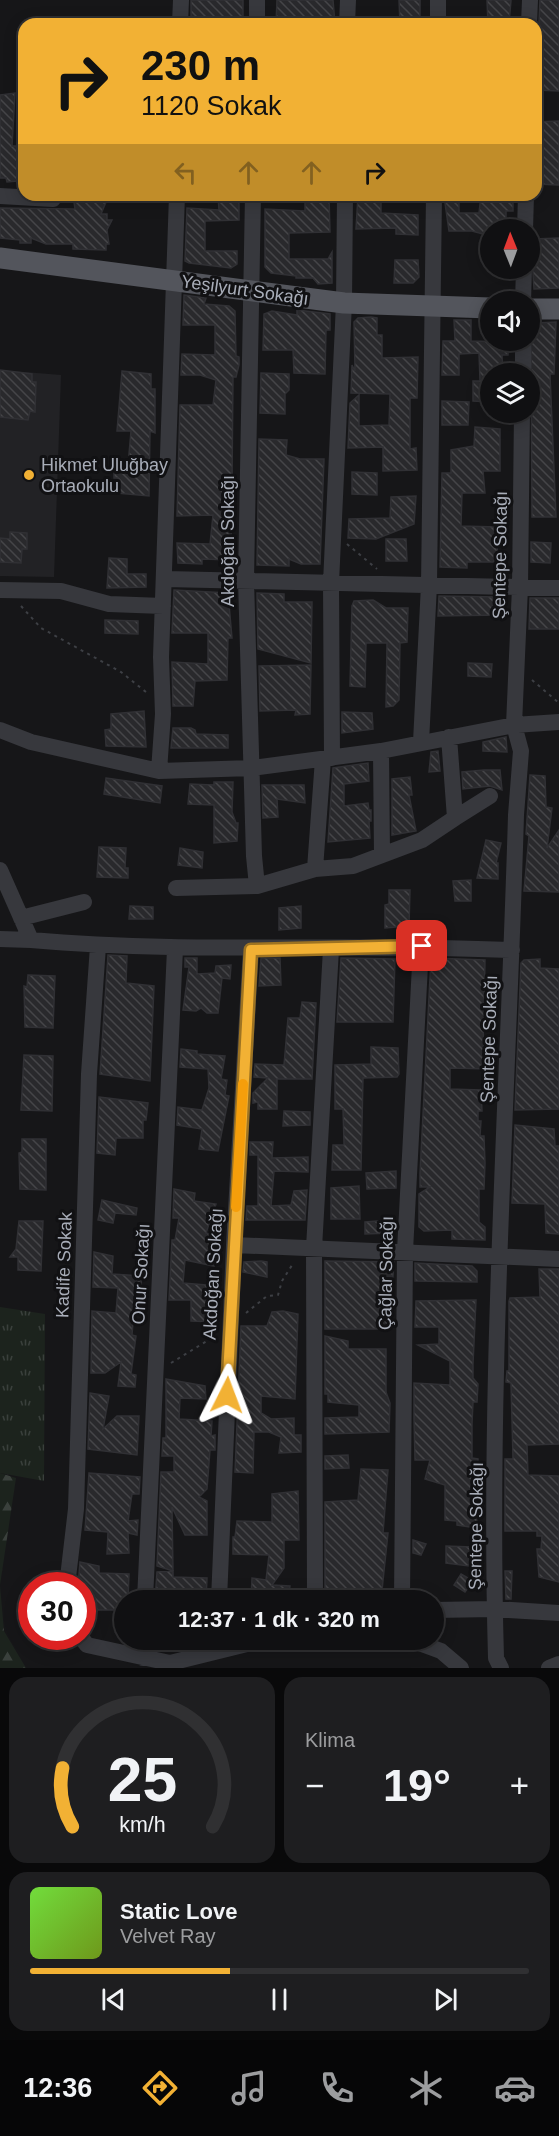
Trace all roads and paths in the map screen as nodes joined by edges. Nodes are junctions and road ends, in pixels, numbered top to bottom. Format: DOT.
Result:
graph roads {
  1 [pos="181,0"];
  2 [pos="257,0"];
  3 [pos="348,0"];
  4 [pos="438,0"];
  5 [pos="530,0"];
  6 [pos="180,18"];
  7 [pos="257,18"];
  8 [pos="347,18"];
  9 [pos="438,18"];
  10 [pos="529,18"];
  11 [pos="0,196"];
  12 [pos="18,197"];
  13 [pos="177,201"];
  14 [pos="253,201"];
  15 [pos="345,201"];
  16 [pos="434,201"];
  17 [pos="526,201"];
  18 [pos="525,219"];
  19 [pos="0,258"];
  20 [pos="175,281"];
  21 [pos="251,291"];
  22 [pos="344,303"];
  23 [pos="431,307"];
  24 [pos="480,308"];
  25 [pos="540,309"];
  26 [pos="559,309"];
  27 [pos="522,423"];
  28 [pos="165,579"];
  29 [pos="246,580"];
  30 [pos="331,583"];
  31 [pos="429,585"];
  32 [pos="520,587"];
  33 [pos="559,588"];
  34 [pos="4,590"];
  35 [pos="163,606"];
  36 [pos="516,667"];
  37 [pos="559,703"];
  38 [pos="163,705"];
  39 [pos="559,722"];
  40 [pos="514,725"];
  41 [pos="0,730"];
  42 [pos="449,737"];
  43 [pos="421,742"];
  44 [pos="381,751"];
  45 [pos="327,758"];
  46 [pos="252,768"];
  47 [pos="159,771"];
  48 [pos="490,796"];
  49 [pos="455,818"];
  50 [pos="382,855"];
  51 [pos="0,870"];
  52 [pos="315,870"];
  53 [pos="257,886"];
  54 [pos="176,888"];
  55 [pos="84,902"];
  56 [pos="21,918"];
  57 [pos="0,939"];
  58 [pos="31,940"];
  59 [pos="98,946"];
  60 [pos="422,946"];
  61 [pos="175,949"];
  62 [pos="331,949"];
  63 [pos="251,950"];
  64 [pos="512,950"];
  65 [pos="234,1245"];
  66 [pos="314,1248"];
  67 [pos="405,1251"];
  68 [pos="500,1258"];
  69 [pos="559,1259"];
  70 [pos="69,1572"];
  71 [pos="145,1590"];
  72 [pos="219,1590"];
  73 [pos="315,1590"];
  74 [pos="402,1590"];
  75 [pos="495,1609"];
  76 [pos="444,1610"];
  77 [pos="559,1613"];
  78 [pos="96,1647"];
  79 [pos="143,1650"];
  80 [pos="204,1650"];
  81 [pos="438,1650"];
  82 [pos="143,1658"];
  83 [pos="559,1664"];
  84 [pos="461,1668"];
  85 [pos="501,1668"];
  86 [pos="549,1668"];
  1 -- 6 [label="street"];
  2 -- 7 [label="street"];
  3 -- 8 [label="street"];
  4 -- 9 [label="street"];
  5 -- 10 [label="street"];
  11 -- 12 [label="street"];
  13 -- 20 [label="street"];
  14 -- 21 [label="street, Akdoğan Sokağı"];
  15 -- 22 [label="street"];
  16 -- 23 [label="street"];
  17 -- 18 [label="street"];
  19 -- 20 [label="main road, Yeşilyurt Sokağı"];
  20 -- 21 [label="main road, Yeşilyurt Sokağı"];
  20 -- 28 [label="street"];
  21 -- 22 [label="main road, Yeşilyurt Sokağı"];
  21 -- 29 [label="street, Akdoğan Sokağı"];
  22 -- 23 [label="main road, Yeşilyurt Sokağı"];
  22 -- 30 [label="street"];
  23 -- 24 [label="main road, Yeşilyurt Sokağı"];
  23 -- 31 [label="street"];
  25 -- 26 [label="main road"];
  27 -- 32 [label="street, Şentepe Sokağı"];
  28 -- 29 [label="street"];
  28 -- 35 [label="street"];
  29 -- 30 [label="street"];
  29 -- 46 [label="street, Akdoğan Sokağı"];
  30 -- 31 [label="street"];
  30 -- 45 [label="street"];
  31 -- 32 [label="street"];
  31 -- 43 [label="street"];
  32 -- 33 [label="street"];
  32 -- 36 [label="street, Şentepe Sokağı"];
  34 -- 35 [label="street"];
  34 -- 38 [label="path"];
  35 -- 38 [label="street"];
  36 -- 37 [label="path"];
  36 -- 40 [label="street, Şentepe Sokağı"];
  38 -- 47 [label="street"];
  39 -- 40 [label="street"];
  40 -- 42 [label="street"];
  40 -- 64 [label="street, Şentepe Sokağı"];
  41 -- 47 [label="street"];
  42 -- 43 [label="street"];
  42 -- 49 [label="street"];
  43 -- 44 [label="street"];
  44 -- 45 [label="street"];
  44 -- 50 [label="street"];
  45 -- 46 [label="street"];
  45 -- 52 [label="street"];
  46 -- 47 [label="street"];
  46 -- 53 [label="street, Akdoğan Sokağı"];
  48 -- 49 [label="street"];
  49 -- 50 [label="street"];
  50 -- 52 [label="street"];
  51 -- 56 [label="street"];
  52 -- 53 [label="street"];
  53 -- 54 [label="street"];
  55 -- 56 [label="street"];
  56 -- 58 [label="street"];
  57 -- 58 [label="street"];
  58 -- 59 [label="street"];
  59 -- 61 [label="street"];
  59 -- 70 [label="street, Kadife Sokak"];
  60 -- 62 [label="street"];
  60 -- 64 [label="street"];
  60 -- 67 [label="street, Çağlar Sokağı"];
  61 -- 63 [label="street"];
  61 -- 71 [label="street, Onur Sokağı"];
  62 -- 63 [label="street"];
  62 -- 66 [label="street"];
  63 -- 65 [label="street, Akdoğan Sokağı"];
  64 -- 68 [label="street, Şentepe Sokağı"];
  65 -- 66 [label="street"];
  65 -- 72 [label="street, Akdoğan Sokağı"];
  66 -- 67 [label="street"];
  66 -- 73 [label="street"];
  67 -- 68 [label="street"];
  67 -- 74 [label="street, Çağlar Sokağı"];
  68 -- 69 [label="street"];
  68 -- 75 [label="street, Şentepe Sokağı"];
  75 -- 76 [label="street"];
  75 -- 77 [label="street"];
  75 -- 85 [label="street, Şentepe Sokağı"];
  78 -- 82 [label="street"];
  79 -- 82 [label="street"];
  80 -- 82 [label="street"];
  81 -- 84 [label="street"];
  83 -- 86 [label="street"];
}
